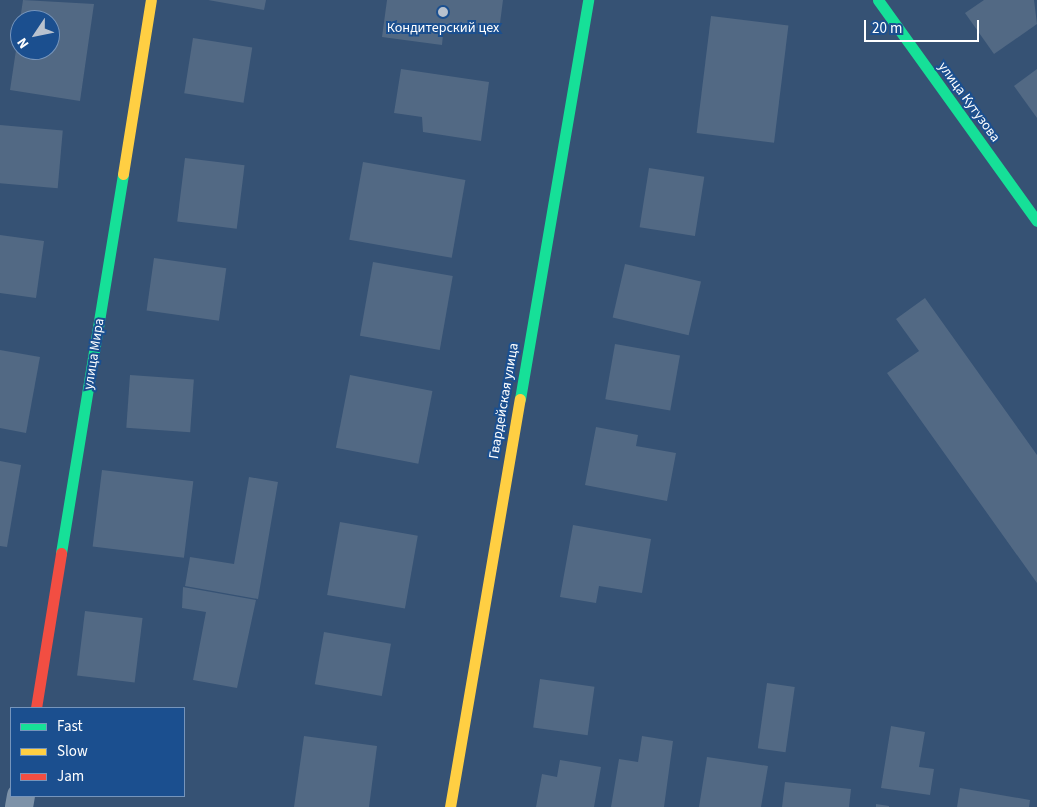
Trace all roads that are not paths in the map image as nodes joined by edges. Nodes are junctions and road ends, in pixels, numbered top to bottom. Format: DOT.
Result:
graph roads {
  1 [pos="151,0"];
  2 [pos="588,0"];
  3 [pos="878,0"];
  4 [pos="1037,221"];
  5 [pos="36,707"];
  6 [pos="450,807"];
  1 -- 5 [label="street, улица Мира"];
  2 -- 6 [label="street, Гвардейская улица"];
  3 -- 4 [label="street, улица Кутузова"];
}
